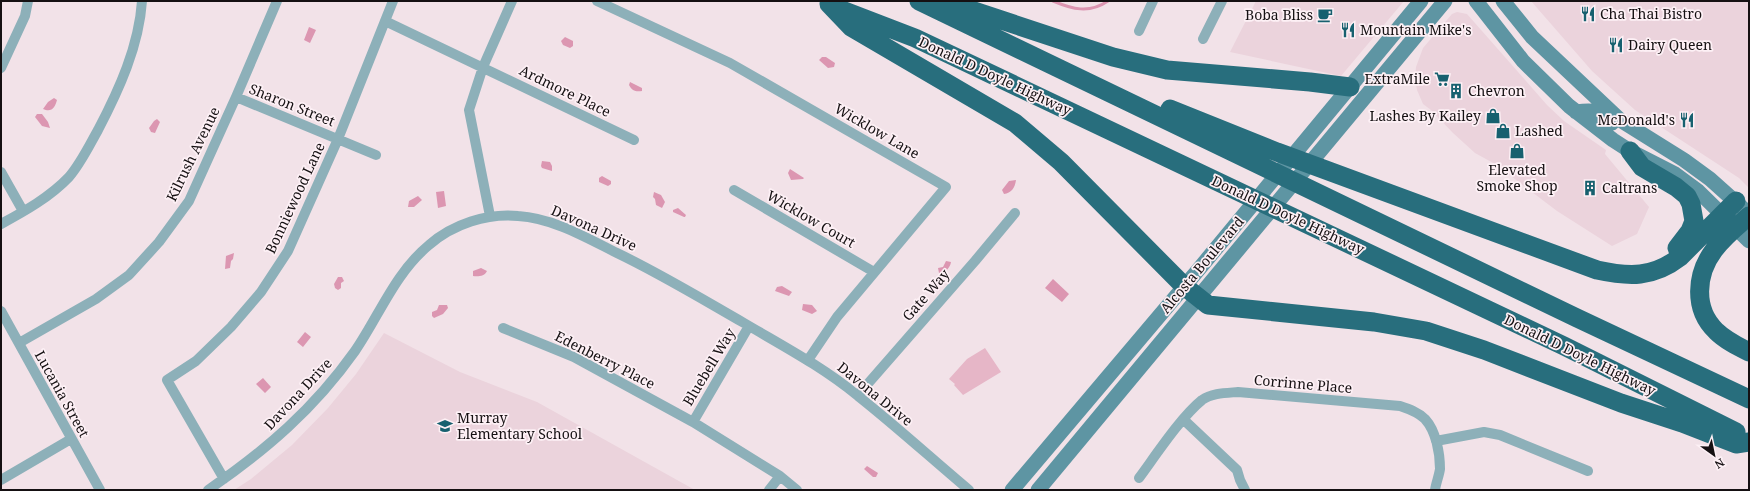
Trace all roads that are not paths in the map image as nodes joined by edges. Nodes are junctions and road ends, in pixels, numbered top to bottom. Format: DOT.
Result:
graph roads {
  1 [pos="28,1"];
  2 [pos="142,1"];
  3 [pos="277,1"];
  4 [pos="393,1"];
  5 [pos="512,1"];
  6 [pos="597,1"];
  7 [pos="919,1"];
  8 [pos="1153,1"];
  9 [pos="1222,1"];
  10 [pos="1421,1"];
  11 [pos="1445,1"];
  12 [pos="1476,1"];
  13 [pos="1503,1"];
  14 [pos="825,3"];
  15 [pos="942,11"];
  16 [pos="384,21"];
  17 [pos="1139,31"];
  18 [pos="1203,40"];
  19 [pos="1036,58"];
  20 [pos="483,67"];
  21 [pos="1,68"];
  22 [pos="1350,87"];
  23 [pos="236,97"];
  24 [pos="1576,112"];
  25 [pos="1641,134"];
  26 [pos="338,139"];
  27 [pos="634,140"];
  28 [pos="1630,151"];
  29 [pos="376,155"];
  30 [pos="1,172"];
  31 [pos="734,190"];
  32 [pos="23,212"];
  33 [pos="1015,213"];
  34 [pos="1738,214"];
  35 [pos="490,216"];
  36 [pos="1,224"];
  37 [pos="1749,241"];
  38 [pos="1662,269"];
  39 [pos="874,272"];
  40 [pos="1191,292"];
  41 [pos="1,311"];
  42 [pos="749,326"];
  43 [pos="503,328"];
  44 [pos="19,343"];
  45 [pos="1749,352"];
  46 [pos="808,360"];
  47 [pos="858,395"];
  48 [pos="1749,399"];
  49 [pos="1184,420"];
  50 [pos="693,422"];
  51 [pos="71,439"];
  52 [pos="1749,439"];
  53 [pos="1436,441"];
  54 [pos="1749,442"];
  55 [pos="1588,471"];
  56 [pos="780,476"];
  57 [pos="1139,478"];
  58 [pos="224,479"];
  59 [pos="1,480"];
  60 [pos="100,490"];
  61 [pos="208,490"];
  62 [pos="769,490"];
  63 [pos="797,490"];
  64 [pos="969,490"];
  65 [pos="1012,490"];
  66 [pos="1038,490"];
  67 [pos="1246,490"];
  68 [pos="1435,490"];
  1 -- 21 [label="street"];
  2 -- 32 [label="street"];
  3 -- 23 [label="street, Kilrush Avenue"];
  4 -- 16 [label="street, Bonniewood Lane"];
  5 -- 20 [label="street"];
  6 -- 39 [label="street, Wicklow Lane"];
  7 -- 15 [label="highway"];
  8 -- 17 [label="street"];
  9 -- 18 [label="street"];
  10 -- 22 [label="main road, Alcosta Boulevard"];
  11 -- 40 [label="main road, Alcosta Boulevard"];
  12 -- 24 [label="main road"];
  13 -- 25 [label="main road"];
  14 -- 40 [label="highway"];
  14 -- 52 [label="highway, Donald D Doyle Highway"];
  15 -- 19 [label="highway"];
  15 -- 22 [label="highway"];
  16 -- 20 [label="street, Ardmore Place"];
  16 -- 26 [label="street, Bonniewood Lane"];
  19 -- 38 [label="highway"];
  19 -- 48 [label="highway"];
  20 -- 27 [label="street, Ardmore Place"];
  20 -- 35 [label="street"];
  22 -- 40 [label="main road, Alcosta Boulevard"];
  23 -- 26 [label="street, Sharon Street"];
  23 -- 44 [label="street, Kilrush Avenue"];
  24 -- 25 [label="main road"];
  24 -- 28 [label="main road"];
  25 -- 34 [label="main road"];
  26 -- 29 [label="street, Sharon Street"];
  26 -- 58 [label="street, Bonniewood Lane"];
  28 -- 34 [label="main road"];
  28 -- 38 [label="highway"];
  30 -- 32 [label="street"];
  31 -- 39 [label="street, Wicklow Court"];
  32 -- 36 [label="street"];
  33 -- 47 [label="street, Gate Way"];
  34 -- 37 [label="main road"];
  34 -- 38 [label="highway"];
  34 -- 45 [label="highway"];
  35 -- 42 [label="street, Davona Drive"];
  35 -- 58 [label="street, Davona Drive"];
  39 -- 46 [label="street, Wicklow Lane"];
  40 -- 54 [label="highway"];
  40 -- 65 [label="main road, Alcosta Boulevard"];
  40 -- 66 [label="main road, Alcosta Boulevard"];
  41 -- 44 [label="street, Lucania Street"];
  42 -- 46 [label="street, Davona Drive"];
  42 -- 50 [label="street, Bluebell Way"];
  43 -- 50 [label="street, Edenberry Place"];
  44 -- 51 [label="street, Lucania Street"];
  46 -- 47 [label="street, Davona Drive"];
  47 -- 64 [label="street, Davona Drive"];
  49 -- 53 [label="street, Corrinne Place"];
  49 -- 57 [label="street, Corrinne Place"];
  49 -- 67 [label="street"];
  50 -- 56 [label="street, Edenberry Place"];
  51 -- 59 [label="street"];
  51 -- 60 [label="street, Lucania Street"];
  53 -- 55 [label="street"];
  53 -- 68 [label="street, Corrinne Place"];
  56 -- 62 [label="street"];
  56 -- 63 [label="street, Edenberry Place"];
  58 -- 61 [label="street, Davona Drive"];
}
